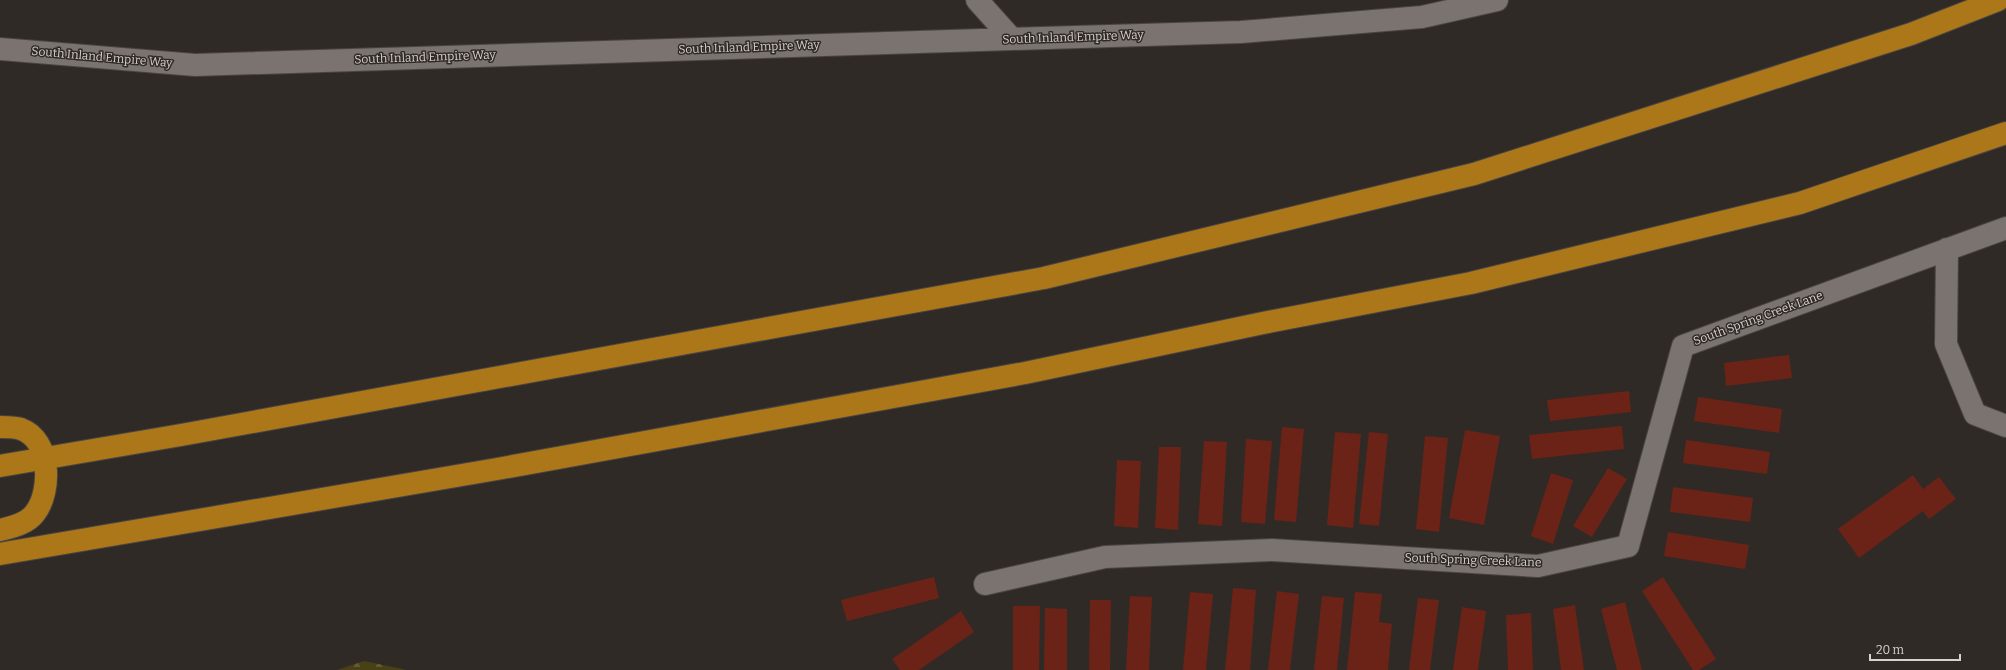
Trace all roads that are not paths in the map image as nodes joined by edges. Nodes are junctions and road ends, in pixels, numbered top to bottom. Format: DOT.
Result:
graph roads {
  1 [pos="977,0"];
  2 [pos="1496,0"];
  3 [pos="1998,0"];
  4 [pos="1012,39"];
  5 [pos="0,49"];
  6 [pos="2006,133"];
  7 [pos="2006,228"];
  8 [pos="1947,250"];
  9 [pos="2006,426"];
  10 [pos="0,427"];
  11 [pos="44,458"];
  12 [pos="0,466"];
  13 [pos="0,530"];
  14 [pos="0,554"];
  15 [pos="985,584"];
  1 -- 4 [label="street"];
  2 -- 4 [label="street, South Inland Empire Way"];
  3 -- 11 [label="highway"];
  4 -- 5 [label="street, South Inland Empire Way"];
  6 -- 14 [label="highway"];
  7 -- 8 [label="street, South Spring Creek Lane"];
  8 -- 9 [label="street"];
  8 -- 15 [label="street, South Spring Creek Lane"];
  10 -- 11 [label="highway"];
  11 -- 12 [label="highway"];
  11 -- 13 [label="highway"];
}
